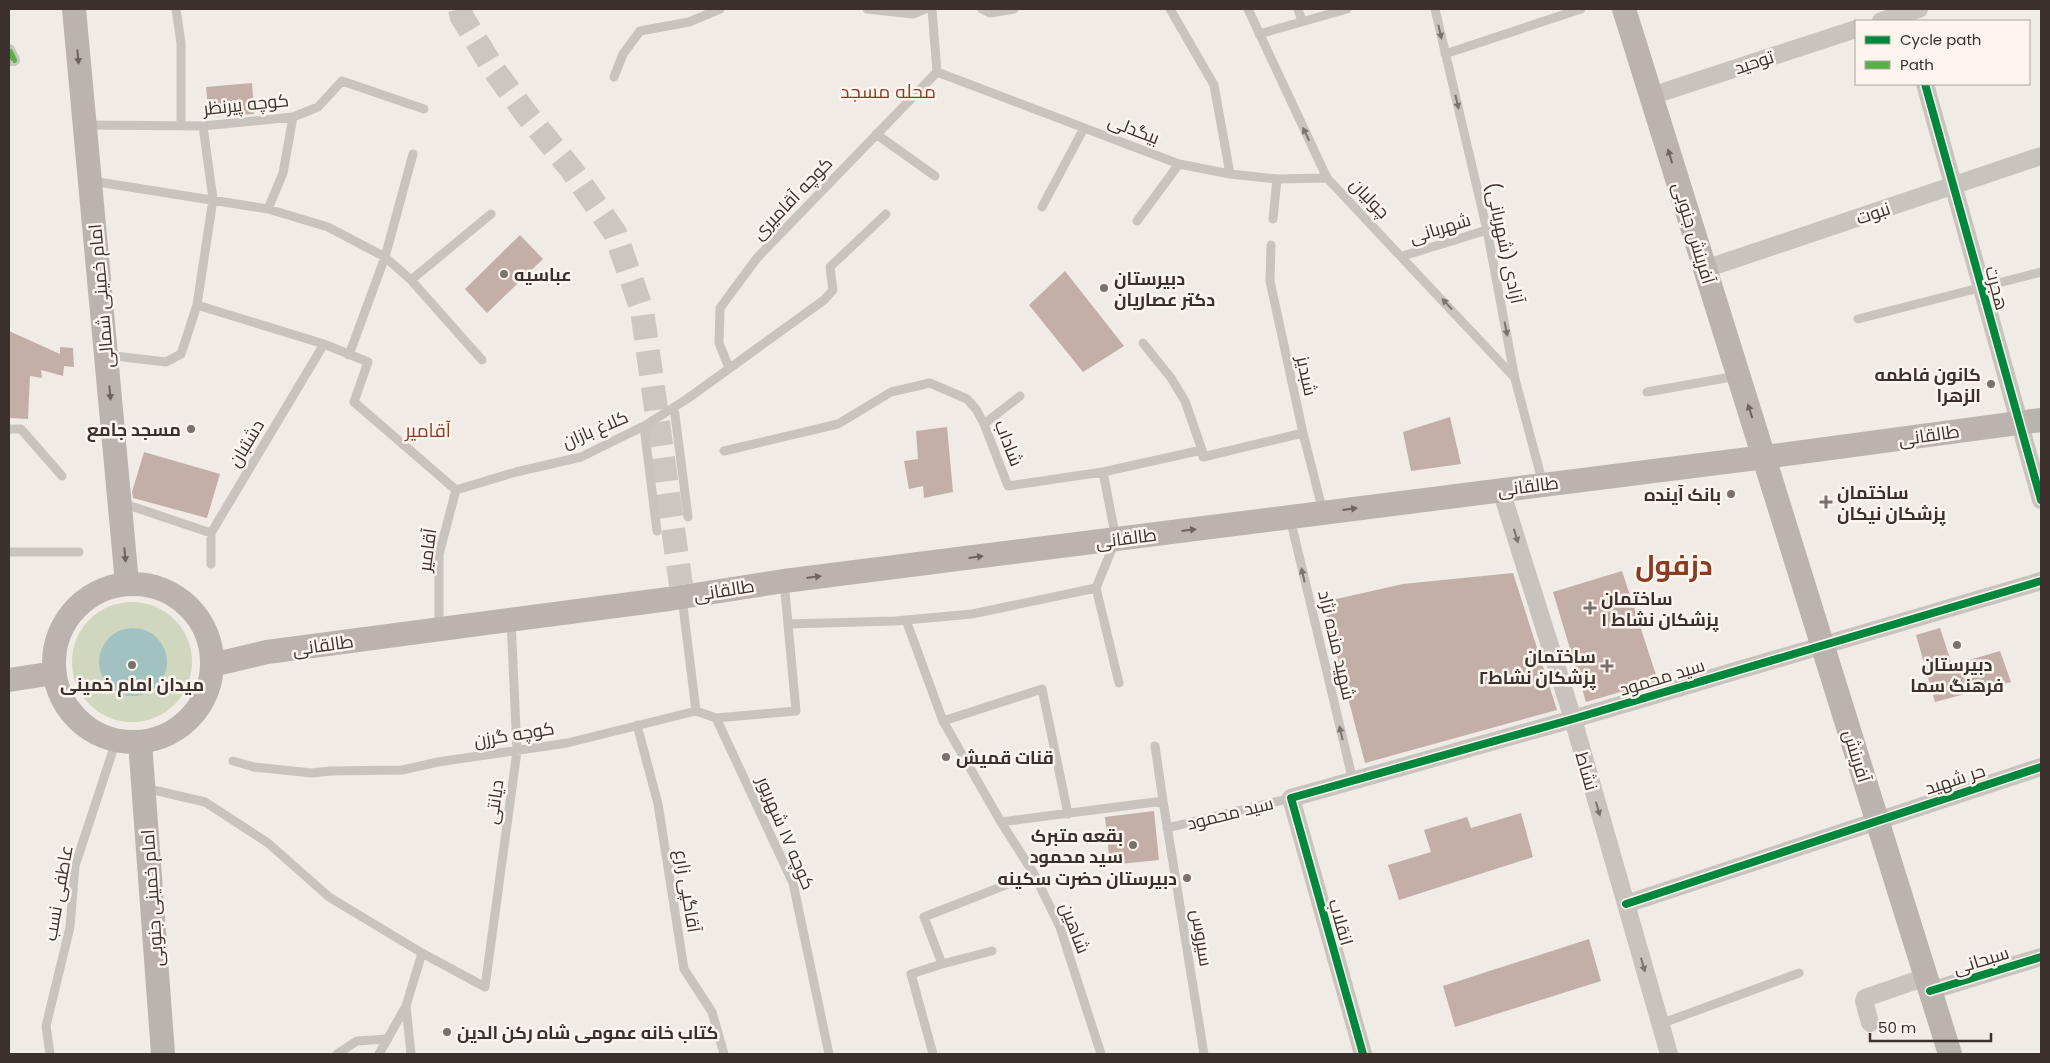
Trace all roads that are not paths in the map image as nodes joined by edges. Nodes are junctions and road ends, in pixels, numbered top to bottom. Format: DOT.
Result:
graph roads {
  1 [pos="74,9"];
  2 [pos="176,9"];
  3 [pos="720,9"];
  4 [pos="867,9"];
  5 [pos="925,9"];
  6 [pos="932,9"];
  7 [pos="982,9"];
  8 [pos="1014,9"];
  9 [pos="1170,9"];
  10 [pos="1248,9"];
  11 [pos="1298,9"];
  12 [pos="1347,9"];
  13 [pos="1435,9"];
  14 [pos="1581,9"];
  15 [pos="1624,9"];
  16 [pos="1909,13"];
  17 [pos="1884,20"];
  18 [pos="1302,21"];
  19 [pos="1855,29"];
  20 [pos="1259,34"];
  21 [pos="9,50"];
  22 [pos="1446,54"];
  23 [pos="9,60"];
  24 [pos="937,72"];
  25 [pos="614,77"];
  26 [pos="1925,85"];
  27 [pos="1651,96"];
  28 [pos="424,109"];
  29 [pos="293,117"];
  30 [pos="85,125"];
  31 [pos="181,126"];
  32 [pos="203,126"];
  33 [pos="1084,128"];
  34 [pos="876,134"];
  35 [pos="413,154"];
  36 [pos="2041,156"];
  37 [pos="1179,164"];
  38 [pos="1230,174"];
  39 [pos="935,176"];
  40 [pos="1328,178"];
  41 [pos="1277,179"];
  42 [pos="90,180"];
  43 [pos="1953,186"];
  44 [pos="213,199"];
  45 [pos="1042,206"];
  46 [pos="268,208"];
  47 [pos="491,214"];
  48 [pos="886,214"];
  49 [pos="1273,219"];
  50 [pos="1137,221"];
  51 [pos="1487,230"];
  52 [pos="1271,245"];
  53 [pos="1403,256"];
  54 [pos="385,257"];
  55 [pos="1705,269"];
  56 [pos="2041,272"];
  57 [pos="410,280"];
  58 [pos="1981,288"];
  59 [pos="197,305"];
  60 [pos="1858,319"];
  61 [pos="1143,343"];
  62 [pos="324,344"];
  63 [pos="106,355"];
  64 [pos="350,355"];
  65 [pos="482,360"];
  66 [pos="729,368"];
  67 [pos="1739,375"];
  68 [pos="1516,379"];
  69 [pos="1647,392"];
  70 [pos="1020,396"];
  71 [pos="674,407"];
  72 [pos="2030,422"];
  73 [pos="984,424"];
  74 [pos="644,426"];
  75 [pos="9,429"];
  76 [pos="1303,433"];
  77 [pos="1202,450"];
  78 [pos="724,451"];
  79 [pos="1765,457"];
  80 [pos="1104,472"];
  81 [pos="62,476"];
  82 [pos="1543,484"];
  83 [pos="456,490"];
  84 [pos="1501,490"];
  85 [pos="2041,500"];
  86 [pos="120,502"];
  87 [pos="1323,512"];
  88 [pos="688,517"];
  89 [pos="1289,517"];
  90 [pos="657,531"];
  91 [pos="211,533"];
  92 [pos="1116,539"];
  93 [pos="9,552"];
  94 [pos="79,552"];
  95 [pos="211,564"];
  96 [pos="784,581"];
  97 [pos="2041,581"];
  98 [pos="127,583"];
  99 [pos="1096,588"];
  100 [pos="681,591"];
  101 [pos="439,617"];
  102 [pos="511,620"];
  103 [pos="906,620"];
  104 [pos="788,624"];
  105 [pos="1823,645"];
  106 [pos="211,656"];
  107 [pos="54,674"];
  108 [pos="9,680"];
  109 [pos="1119,684"];
  110 [pos="696,711"];
  111 [pos="716,718"];
  112 [pos="1572,719"];
  113 [pos="943,721"];
  114 [pos="637,725"];
  115 [pos="116,741"];
  116 [pos="140,742"];
  117 [pos="1155,746"];
  118 [pos="517,751"];
  119 [pos="233,761"];
  120 [pos="2041,767"];
  121 [pos="1353,781"];
  122 [pos="143,787"];
  123 [pos="1291,798"];
  124 [pos="1163,801"];
  125 [pos="1068,814"];
  126 [pos="1877,820"];
  127 [pos="1001,822"];
  128 [pos="1167,828"];
  129 [pos="1034,874"];
  130 [pos="1626,904"];
  131 [pos="992,951"];
  132 [pos="422,953"];
  133 [pos="2041,957"];
  134 [pos="942,964"];
  135 [pos="1798,973"];
  136 [pos="1928,984"];
  137 [pos="406,1006"];
  138 [pos="1870,1023"];
  139 [pos="1660,1024"];
  140 [pos="388,1039"];
  141 [pos="50,1054"];
  142 [pos="163,1054"];
  143 [pos="337,1054"];
  144 [pos="380,1054"];
  145 [pos="411,1054"];
  146 [pos="724,1054"];
  147 [pos="829,1054"];
  148 [pos="933,1054"];
  149 [pos="1101,1054"];
  150 [pos="1204,1054"];
  151 [pos="1362,1054"];
  152 [pos="1669,1054"];
  153 [pos="1950,1054"];
  1 -- 30 [label="main road, امام خمینی شمالی, one-way"];
  2 -- 31 [label="lane"];
  3 -- 25 [label="lane"];
  4 -- 5 [label="lane"];
  6 -- 24 [label="lane"];
  7 -- 8 [label="lane"];
  9 -- 38 [label="lane"];
  10 -- 20 [label="lane, چولیان"];
  11 -- 18 [label="lane"];
  12 -- 18 [label="lane"];
  13 -- 22 [label="lane, آزادی (شهربانی), one-way"];
  14 -- 22 [label="lane"];
  15 -- 27 [label="main road, آفرینش جنوبی"];
  16 -- 17 [label="street"];
  18 -- 20 [label="lane"];
  19 -- 27 [label="street, توحید"];
  40 -- 20 [label="lane, چولیان, one-way"];
  21 -- 23 [label="street"];
  22 -- 51 [label="lane, آزادی (شهربانی), one-way"];
  24 -- 33 [label="lane, بیگدلی"];
  24 -- 34 [label="lane, کوچه آقامیری"];
  26 -- 43 [label="street, هجرت"];
  55 -- 27 [label="main road, آفرینش جنوبی, one-way"];
  28 -- 29 [label="lane, کوچه پیرنظر"];
  29 -- 32 [label="lane, کوچه پیرنظر"];
  29 -- 46 [label="lane"];
  30 -- 31 [label="lane, کوچه پیرنظر"];
  30 -- 42 [label="main road, امام خمینی شمالی"];
  31 -- 32 [label="lane, کوچه پیرنظر"];
  32 -- 44 [label="lane"];
  33 -- 37 [label="lane, بیگدلی"];
  33 -- 45 [label="lane"];
  34 -- 39 [label="lane"];
  34 -- 66 [label="lane, کوچه آقامیری"];
  35 -- 54 [label="lane"];
  36 -- 43 [label="street, نبوت"];
  37 -- 38 [label="lane, بیگدلی"];
  37 -- 50 [label="lane"];
  38 -- 41 [label="lane, بیگدلی"];
  40 -- 41 [label="lane, بیگدلی"];
  40 -- 53 [label="lane, چولیان"];
  41 -- 49 [label="lane"];
  42 -- 44 [label="lane"];
  42 -- 63 [label="main road, امام خمینی شمالی"];
  43 -- 55 [label="street, نبوت"];
  43 -- 58 [label="street, هجرت"];
  44 -- 46 [label="lane"];
  44 -- 59 [label="lane"];
  46 -- 54 [label="lane"];
  47 -- 57 [label="lane"];
  48 -- 66 [label="lane"];
  51 -- 53 [label="lane, شهربانی"];
  51 -- 68 [label="lane, آزادی (شهربانی), one-way"];
  52 -- 76 [label="lane, شبدیز"];
  68 -- 53 [label="lane, چولیان, one-way"];
  54 -- 57 [label="lane"];
  54 -- 64 [label="lane"];
  55 -- 67 [label="main road, آفرینش جنوبی"];
  56 -- 58 [label="lane"];
  57 -- 65 [label="lane"];
  58 -- 60 [label="lane"];
  58 -- 72 [label="street, هجرت"];
  59 -- 62 [label="lane"];
  59 -- 63 [label="lane"];
  61 -- 77 [label="lane"];
  62 -- 64 [label="lane"];
  62 -- 91 [label="lane, دشتبان"];
  63 -- 86 [label="main road, امام خمینی شمالی, one-way"];
  64 -- 83 [label="lane"];
  66 -- 71 [label="lane"];
  67 -- 69 [label="lane"];
  79 -- 67 [label="main road, آفرینش جنوبی, one-way"];
  68 -- 82 [label="lane, آزادی (شهربانی)"];
  70 -- 73 [label="lane"];
  71 -- 74 [label="lane"];
  71 -- 88 [label="lane"];
  72 -- 79 [label="main road, طالقانی"];
  72 -- 85 [label="street, هجرت"];
  73 -- 78 [label="lane, شاداب"];
  73 -- 80 [label="lane, شاداب"];
  74 -- 83 [label="lane, کلاغ بازان"];
  74 -- 90 [label="lane, کلاغ بازان"];
  75 -- 81 [label="lane"];
  76 -- 77 [label="lane, شاداب"];
  76 -- 87 [label="lane, شبدیز"];
  77 -- 80 [label="lane, شاداب"];
  79 -- 82 [label="main road, طالقانی"];
  79 -- 105 [label="main road, آفرینش"];
  80 -- 92 [label="lane"];
  82 -- 84 [label="main road, طالقانی"];
  83 -- 101 [label="lane, آقامیر"];
  87 -- 84 [label="main road, طالقانی, one-way"];
  84 -- 112 [label="street, نشاط, one-way"];
  86 -- 91 [label="lane"];
  86 -- 98 [label="main road, امام خمینی شمالی, one-way"];
  87 -- 89 [label="main road, طالقانی"];
  92 -- 89 [label="main road, طالقانی, one-way"];
  121 -- 89 [label="lane, شهید منده نژاد, one-way"];
  91 -- 95 [label="lane"];
  96 -- 92 [label="main road, طالقانی, one-way"];
  92 -- 99 [label="lane"];
  93 -- 94 [label="lane"];
  96 -- 100 [label="main road, طالقانی"];
  96 -- 104 [label="lane"];
  97 -- 105 [label="street, سید محمود"];
  98 -- 106 [label="main road"];
  98 -- 107 [label="main road"];
  99 -- 103 [label="lane"];
  99 -- 109 [label="lane"];
  100 -- 101 [label="main road, طالقانی"];
  100 -- 102 [label="main road, طالقانی"];
  100 -- 110 [label="lane"];
  101 -- 106 [label="main road, طالقانی"];
  102 -- 106 [label="main road, طالقانی"];
  102 -- 118 [label="lane, دیانتی"];
  103 -- 104 [label="lane"];
  103 -- 113 [label="lane, شاهین"];
  104 -- 111 [label="lane"];
  105 -- 112 [label="street, سید محمود"];
  105 -- 126 [label="main road, آفرینش"];
  106 -- 116 [label="main road"];
  107 -- 108 [label="main road"];
  107 -- 115 [label="main road"];
  110 -- 111 [label="lane"];
  110 -- 114 [label="lane, کوچه گرزن"];
  111 -- 147 [label="lane, کوچه ۱۷ شهریور"];
  112 -- 121 [label="street, سید محمود"];
  112 -- 130 [label="street, نشاط, one-way"];
  113 -- 125 [label="lane"];
  113 -- 127 [label="lane, شاهین"];
  114 -- 118 [label="lane, کوچه گرزن"];
  114 -- 146 [label="lane, آقاگپی زارع"];
  115 -- 116 [label="main road"];
  115 -- 141 [label="lane, عاطفی نسب"];
  116 -- 122 [label="main road, امام خمینی جنوبی"];
  117 -- 124 [label="lane, سیروس"];
  118 -- 119 [label="lane, کوچه گرزن"];
  118 -- 132 [label="lane, دیانتی"];
  120 -- 126 [label="street, حر شهید"];
  121 -- 123 [label="street, سید محمود"];
  122 -- 132 [label="lane"];
  122 -- 142 [label="main road, امام خمینی جنوبی"];
  123 -- 128 [label="lane, سید محمود"];
  123 -- 151 [label="street, انقلاب"];
  124 -- 125 [label="lane"];
  124 -- 128 [label="lane, سیروس"];
  125 -- 127 [label="lane"];
  126 -- 130 [label="street, حر شهید"];
  126 -- 136 [label="main road, آفرینش"];
  127 -- 129 [label="lane, شاهین"];
  128 -- 150 [label="lane, سیروس"];
  129 -- 134 [label="lane"];
  129 -- 149 [label="lane, شاهین"];
  130 -- 139 [label="street, نشاط, one-way"];
  131 -- 134 [label="lane"];
  132 -- 137 [label="lane"];
  133 -- 136 [label="street, سبحانی"];
  134 -- 148 [label="lane"];
  135 -- 139 [label="lane"];
  136 -- 138 [label="street, سبحانی"];
  136 -- 153 [label="main road, آفرینش"];
  137 -- 140 [label="lane"];
  137 -- 145 [label="lane"];
  139 -- 152 [label="street, نشاط"];
  140 -- 143 [label="lane"];
  140 -- 144 [label="lane"];
}
